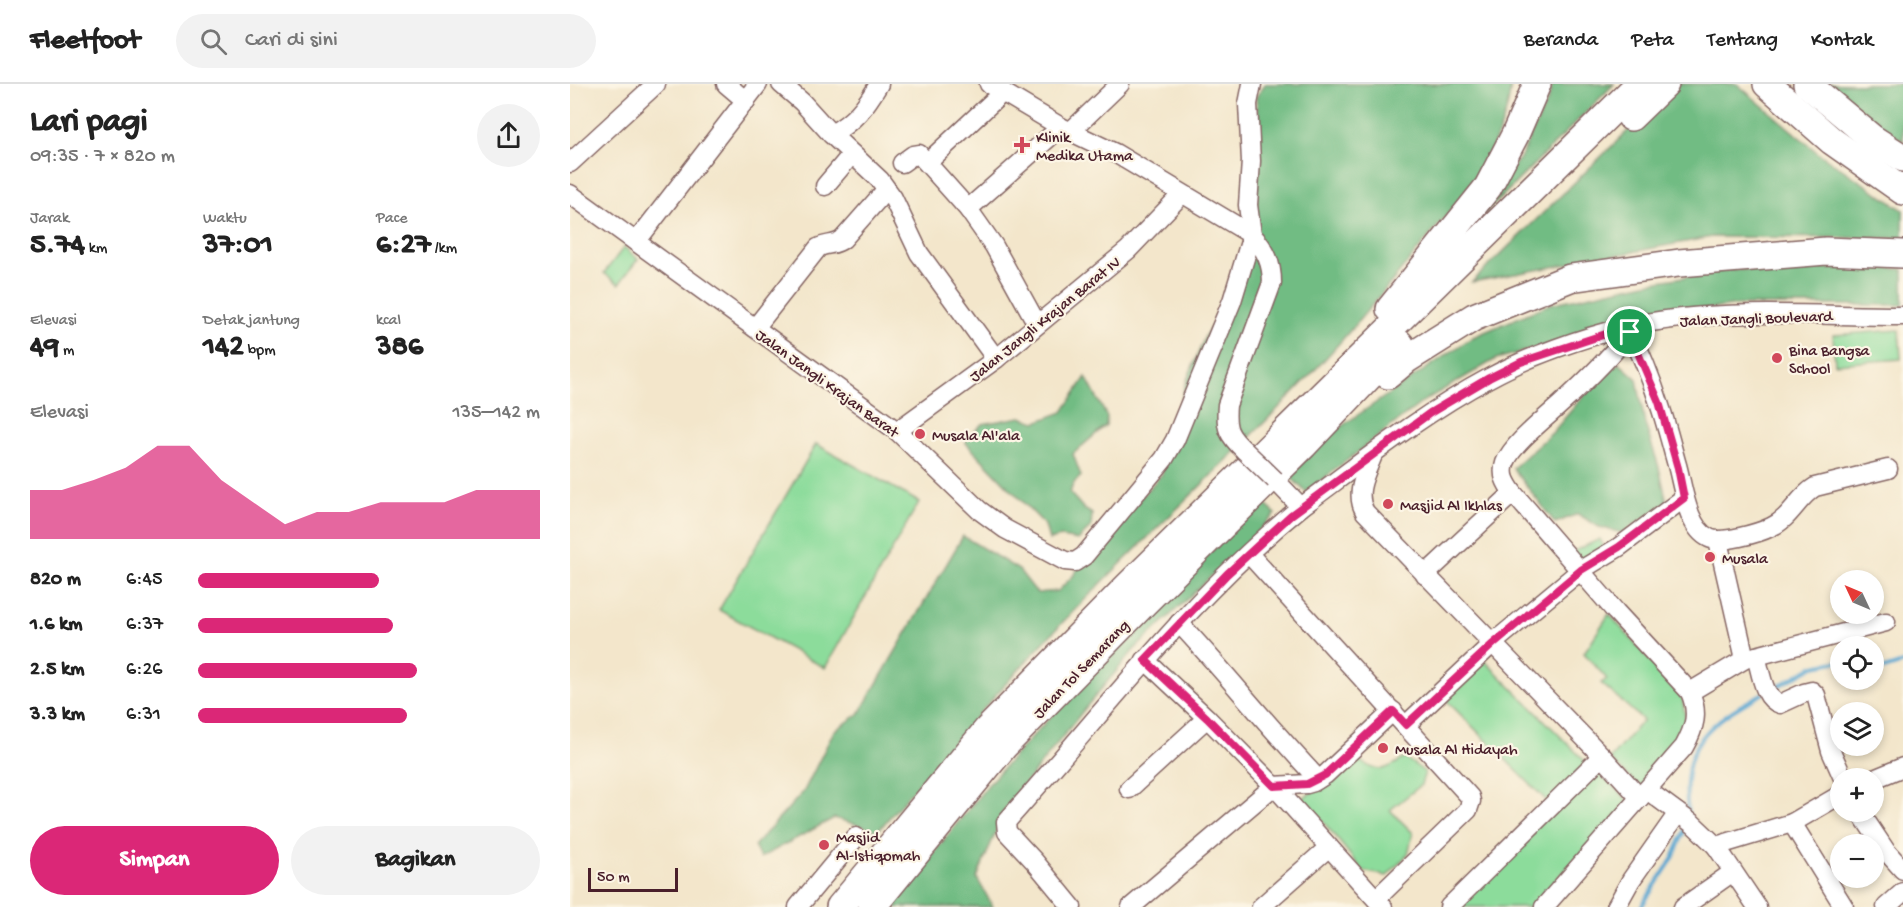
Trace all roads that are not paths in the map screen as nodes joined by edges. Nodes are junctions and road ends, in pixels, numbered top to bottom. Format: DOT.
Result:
graph roads {
  1 [pos="656,84"];
  2 [pos="726,84"];
  3 [pos="758,84"];
  4 [pos="781,84"];
  5 [pos="879,84"];
  6 [pos="1120,84"];
  7 [pos="1252,84"];
  8 [pos="1537,84"];
  9 [pos="1639,84"];
  10 [pos="1665,84"];
  11 [pos="1767,84"];
  12 [pos="1807,84"];
  13 [pos="996,88"];
  14 [pos="746,102"];
  15 [pos="1066,129"];
  16 [pos="831,134"];
  17 [pos="852,154"];
  18 [pos="1903,158"];
  19 [pos="928,162"];
  20 [pos="570,164"];
  21 [pos="902,164"];
  22 [pos="825,186"];
  23 [pos="886,190"];
  24 [pos="1903,191"];
  25 [pos="570,194"];
  26 [pos="1181,195"];
  27 [pos="968,209"];
  28 [pos="1252,235"];
  29 [pos="636,242"];
  30 [pos="1903,254"];
  31 [pos="1903,316"];
  32 [pos="1037,324"];
  33 [pos="755,328"];
  34 [pos="1628,330"];
  35 [pos="996,359"];
  36 [pos="897,431"];
  37 [pos="1304,445"];
  38 [pos="1373,454"];
  39 [pos="1888,470"];
  40 [pos="1236,479"];
  41 [pos="1513,493"];
  42 [pos="1684,498"];
  43 [pos="1301,507"];
  44 [pos="1718,541"];
  45 [pos="1249,554"];
  46 [pos="1581,570"];
  47 [pos="1425,575"];
  48 [pos="1886,622"];
  49 [pos="1179,623"];
  50 [pos="1493,644"];
  51 [pos="1750,658"];
  52 [pos="1145,660"];
  53 [pos="1690,692"];
  54 [pos="1393,711"];
  55 [pos="1207,718"];
  56 [pos="1406,725"];
  57 [pos="1602,756"];
  58 [pos="1903,767"];
  59 [pos="1839,768"];
  60 [pos="1884,775"];
  61 [pos="1318,779"];
  62 [pos="1274,786"];
  63 [pos="1129,789"];
  64 [pos="1643,794"];
  65 [pos="1830,801"];
  66 [pos="1686,818"];
  67 [pos="1867,822"];
  68 [pos="1792,823"];
  69 [pos="855,837"];
  70 [pos="1716,846"];
  71 [pos="1329,847"];
  72 [pos="1903,870"];
  73 [pos="1733,872"];
  74 [pos="1903,892"];
  75 [pos="1380,903"];
  76 [pos="1551,904"];
  77 [pos="798,907"];
  78 [pos="840,907"];
  79 [pos="872,907"];
  80 [pos="1072,907"];
  81 [pos="1131,907"];
  82 [pos="1262,907"];
  83 [pos="1449,907"];
  84 [pos="1616,907"];
  85 [pos="1683,907"];
  86 [pos="1757,907"];
  87 [pos="1844,907"];
  88 [pos="1886,907"];
  1 -- 20 [label="street"];
  2 -- 14 [label="street"];
  3 -- 14 [label="street"];
  4 -- 16 [label="street"];
  5 -- 16 [label="street"];
  6 -- 15 [label="street"];
  7 -- 28 [label="street"];
  8 -- 40 [label="highway"];
  9 -- 40 [label="highway"];
  10 -- 37 [label="highway"];
  11 -- 24 [label="highway"];
  12 -- 18 [label="highway"];
  13 -- 15 [label="street"];
  13 -- 19 [label="street"];
  14 -- 29 [label="street"];
  15 -- 26 [label="street"];
  15 -- 27 [label="street"];
  16 -- 17 [label="street"];
  17 -- 22 [label="street"];
  17 -- 23 [label="street"];
  19 -- 21 [label="street"];
  19 -- 27 [label="street"];
  23 -- 33 [label="street"];
  23 -- 35 [label="street"];
  25 -- 29 [label="street, Jalan Jangli Krajan Barat"];
  26 -- 28 [label="street"];
  26 -- 32 [label="street, Jalan Jangli Krajan Barat IV"];
  27 -- 32 [label="street"];
  28 -- 36 [label="street, Jalan Jangli Krajan Barat"];
  28 -- 43 [label="street, bridge"];
  29 -- 33 [label="street, Jalan Jangli Krajan Barat"];
  30 -- 37 [label="highway"];
  31 -- 34 [label="street, Jalan Jangli Boulevard"];
  32 -- 35 [label="street, Jalan Jangli Krajan Barat IV"];
  33 -- 36 [label="street, Jalan Jangli Krajan Barat"];
  34 -- 38 [label="street, Jalan Jangli Boulevard"];
  34 -- 41 [label="street"];
  34 -- 42 [label="street"];
  35 -- 36 [label="street, Jalan Jangli Krajan Barat IV"];
  37 -- 79 [label="highway, Jalan Tol Semarang"];
  38 -- 43 [label="street, Jalan Jangli Boulevard"];
  38 -- 47 [label="street"];
  39 -- 44 [label="street"];
  40 -- 78 [label="highway, Jalan Tol Semarang"];
  41 -- 46 [label="street"];
  41 -- 47 [label="street"];
  42 -- 44 [label="street"];
  42 -- 46 [label="street"];
  43 -- 45 [label="street, Jalan Jangli Boulevard"];
  44 -- 51 [label="street"];
  45 -- 49 [label="street, Jalan Jangli Boulevard"];
  45 -- 54 [label="street"];
  46 -- 50 [label="street"];
  46 -- 53 [label="street"];
  47 -- 50 [label="street"];
  48 -- 51 [label="street"];
  49 -- 52 [label="street, Jalan Jangli Boulevard"];
  49 -- 61 [label="street"];
  50 -- 56 [label="street"];
  50 -- 57 [label="street"];
  51 -- 53 [label="street"];
  51 -- 59 [label="street"];
  52 -- 55 [label="street"];
  52 -- 80 [label="street, Jalan Jangli Boulevard"];
  53 -- 64 [label="street"];
  54 -- 56 [label="street"];
  54 -- 61 [label="street"];
  55 -- 62 [label="street"];
  55 -- 63 [label="street"];
  56 -- 75 [label="street"];
  57 -- 64 [label="street"];
  57 -- 83 [label="street"];
  58 -- 60 [label="street"];
  61 -- 62 [label="street"];
  62 -- 71 [label="street"];
  62 -- 81 [label="street"];
  64 -- 66 [label="street"];
  64 -- 76 [label="street"];
  65 -- 68 [label="street"];
  66 -- 70 [label="street"];
  66 -- 84 [label="street"];
  67 -- 72 [label="street"];
  68 -- 70 [label="street"];
  68 -- 87 [label="street"];
  69 -- 77 [label="street"];
  70 -- 73 [label="street"];
  71 -- 75 [label="street"];
  71 -- 82 [label="street"];
  73 -- 85 [label="street"];
  73 -- 86 [label="street"];
  74 -- 88 [label="street"];
}
